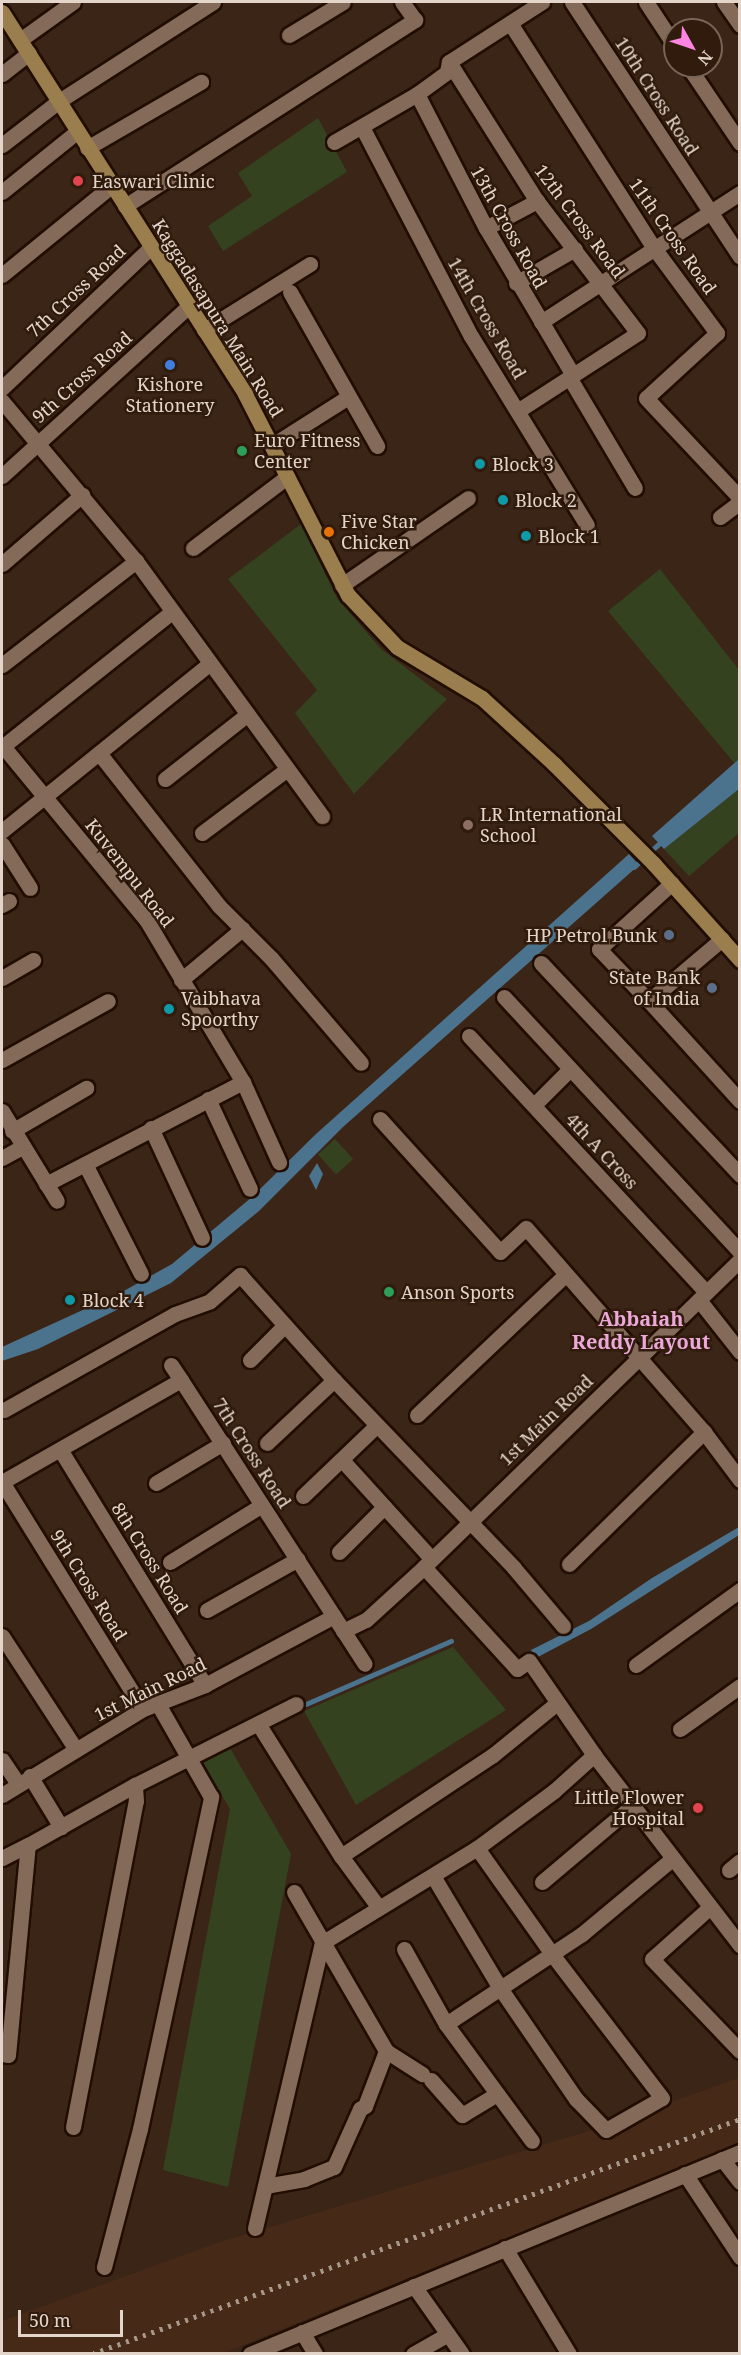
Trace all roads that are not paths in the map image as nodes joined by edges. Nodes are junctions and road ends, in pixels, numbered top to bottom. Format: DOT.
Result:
graph roads {
  1 [pos="74,2"];
  2 [pos="213,2"];
  3 [pos="344,2"];
  4 [pos="542,2"];
  5 [pos="572,2"];
  6 [pos="646,2"];
  7 [pos="724,2"];
  8 [pos="409,4"];
  9 [pos="2,12"];
  10 [pos="510,23"];
  11 [pos="740,25"];
  12 [pos="663,28"];
  13 [pos="289,35"];
  14 [pos="20,40"];
  15 [pos="29,53"];
  16 [pos="449,62"];
  17 [pos="2,74"];
  18 [pos="696,78"];
  19 [pos="201,82"];
  20 [pos="417,94"];
  21 [pos="59,101"];
  22 [pos="362,127"];
  23 [pos="78,131"];
  24 [pos="334,142"];
  25 [pos="740,143"];
  26 [pos="2,145"];
  27 [pos="87,148"];
  28 [pos="111,186"];
  29 [pos="2,192"];
  30 [pos="740,193"];
  31 [pos="537,201"];
  32 [pos="125,206"];
  33 [pos="710,212"];
  34 [pos="486,228"];
  35 [pos="151,247"];
  36 [pos="654,248"];
  37 [pos="575,249"];
  38 [pos="740,257"];
  39 [pos="310,264"];
  40 [pos="2,275"];
  41 [pos="602,281"];
  42 [pos="516,283"];
  43 [pos="290,292"];
  44 [pos="189,306"];
  45 [pos="541,322"];
  46 [pos="204,330"];
  47 [pos="571,376"];
  48 [pos="2,388"];
  49 [pos="348,397"];
  50 [pos="2,401"];
  51 [pos="519,410"];
  52 [pos="40,442"];
  53 [pos="273,444"];
  54 [pos="377,446"];
  55 [pos="2,476"];
  56 [pos="287,477"];
  57 [pos="635,488"];
  58 [pos="82,495"];
  59 [pos="468,498"];
  60 [pos="740,500"];
  61 [pos="720,517"];
  62 [pos="586,525"];
  63 [pos="194,548"];
  64 [pos="136,561"];
  65 [pos="2,564"];
  66 [pos="342,585"];
  67 [pos="172,612"];
  68 [pos="210,664"];
  69 [pos="2,665"];
  70 [pos="248,714"];
  71 [pos="2,746"];
  72 [pos="99,753"];
  73 [pos="286,770"];
  74 [pos="165,780"];
  75 [pos="44,796"];
  76 [pos="322,816"];
  77 [pos="2,831"];
  78 [pos="202,833"];
  79 [pos="2,844"];
  80 [pos="672,883"];
  81 [pos="30,888"];
  82 [pos="242,928"];
  83 [pos="722,939"];
  84 [pos="33,960"];
  85 [pos="740,960"];
  86 [pos="541,963"];
  87 [pos="2,978"];
  88 [pos="181,980"];
  89 [pos="504,997"];
  90 [pos="108,1001"];
  91 [pos="649,1001"];
  92 [pos="469,1036"];
  93 [pos="2,1060"];
  94 [pos="361,1063"];
  95 [pos="569,1070"];
  96 [pos="243,1082"];
  97 [pos="86,1088"];
  98 [pos="208,1099"];
  99 [pos="740,1101"];
  100 [pos="534,1105"];
  101 [pos="2,1111"];
  102 [pos="380,1119"];
  103 [pos="151,1128"];
  104 [pos="12,1131"];
  105 [pos="22,1148"];
  106 [pos="2,1158"];
  107 [pos="279,1162"];
  108 [pos="85,1164"];
  109 [pos="740,1175"];
  110 [pos="46,1184"];
  111 [pos="250,1189"];
  112 [pos="57,1201"];
  113 [pos="202,1238"];
  114 [pos="740,1252"];
  115 [pos="740,1260"];
  116 [pos="141,1274"];
  117 [pos="566,1275"];
  118 [pos="702,1296"];
  119 [pos="284,1326"];
  120 [pos="740,1352"];
  121 [pos="639,1358"];
  122 [pos="250,1360"];
  123 [pos="171,1365"];
  124 [pos="181,1380"];
  125 [pos="334,1380"];
  126 [pos="4,1410"];
  127 [pos="417,1415"];
  128 [pos="376,1426"];
  129 [pos="704,1432"];
  130 [pos="222,1443"];
  131 [pos="267,1443"];
  132 [pos="61,1451"];
  133 [pos="342,1460"];
  134 [pos="740,1480"];
  135 [pos="2,1482"];
  136 [pos="156,1483"];
  137 [pos="303,1496"];
  138 [pos="262,1505"];
  139 [pos="384,1507"];
  140 [pos="470,1520"];
  141 [pos="339,1552"];
  142 [pos="298,1558"];
  143 [pos="170,1562"];
  144 [pos="428,1562"];
  145 [pos="570,1564"];
  146 [pos="740,1590"];
  147 [pos="207,1610"];
  148 [pos="334,1616"];
  149 [pos="563,1626"];
  150 [pos="343,1631"];
  151 [pos="2,1636"];
  152 [pos="365,1664"];
  153 [pos="636,1665"];
  154 [pos="205,1685"];
  155 [pos="740,1686"];
  156 [pos="557,1703"];
  157 [pos="296,1704"];
  158 [pos="151,1707"];
  159 [pos="259,1725"];
  160 [pos="680,1729"];
  161 [pos="75,1748"];
  162 [pos="594,1755"];
  163 [pos="191,1758"];
  164 [pos="2,1760"];
  165 [pos="24,1780"];
  166 [pos="135,1785"];
  167 [pos="2,1795"];
  168 [pos="633,1805"];
  169 [pos="60,1827"];
  170 [pos="28,1845"];
  171 [pos="477,1848"];
  172 [pos="341,1856"];
  173 [pos="2,1858"];
  174 [pos="672,1859"];
  175 [pos="433,1876"];
  176 [pos="542,1882"];
  177 [pos="294,1892"];
  178 [pos="379,1908"];
  179 [pos="709,1908"];
  180 [pos="322,1943"];
  181 [pos="740,1945"];
  182 [pos="404,1949"];
  183 [pos="552,1954"];
  184 [pos="500,1988"];
  185 [pos="446,2024"];
  186 [pos="382,2045"];
  187 [pos="740,2051"];
  188 [pos="2,2054"];
  189 [pos="497,2094"];
  190 [pos="73,2127"];
  191 [pos="532,2141"];
  192 [pos="740,2152"];
  193 [pos="722,2159"];
  194 [pos="685,2174"];
  195 [pos="740,2182"];
  196 [pos="265,2186"];
  197 [pos="255,2228"];
  198 [pos="505,2248"];
  199 [pos="740,2257"];
  200 [pos="104,2267"];
  201 [pos="414,2286"];
  202 [pos="302,2332"];
  203 [pos="448,2334"];
  204 [pos="250,2354"];
  205 [pos="315,2354"];
  206 [pos="413,2354"];
  207 [pos="462,2354"];
  208 [pos="569,2354"];
  1 -- 14 [label="street"];
  2 -- 21 [label="street"];
  3 -- 13 [label="street"];
  4 -- 10 [label="street"];
  5 -- 33 [label="street, 10th Cross Road"];
  6 -- 12 [label="street"];
  7 -- 11 [label="street"];
  8 -- 32 [label="street"];
  9 -- 14 [label="main road, Kaggadasapura Main Road"];
  10 -- 16 [label="street"];
  10 -- 36 [label="street, 11th Cross Road"];
  14 -- 15 [label="main road, Kaggadasapura Main Road"];
  15 -- 17 [label="street"];
  15 -- 21 [label="main road, Kaggadasapura Main Road"];
  16 -- 20 [label="street"];
  16 -- 31 [label="street, 12th Cross Road"];
  18 -- 25 [label="street"];
  19 -- 27 [label="street"];
  20 -- 22 [label="street"];
  20 -- 34 [label="street, 13th Cross Road"];
  21 -- 23 [label="main road, Kaggadasapura Main Road"];
  21 -- 26 [label="street"];
  22 -- 24 [label="street"];
  22 -- 51 [label="street, 14th Cross Road"];
  23 -- 27 [label="main road, Kaggadasapura Main Road"];
  23 -- 29 [label="street"];
  27 -- 28 [label="main road, Kaggadasapura Main Road"];
  28 -- 32 [label="main road, Kaggadasapura Main Road"];
  28 -- 40 [label="street"];
  30 -- 33 [label="street"];
  31 -- 34 [label="street"];
  31 -- 37 [label="street, 12th Cross Road"];
  32 -- 35 [label="main road, Kaggadasapura Main Road"];
  33 -- 36 [label="street"];
  33 -- 38 [label="street, 10th Cross Road"];
  34 -- 42 [label="street, 13th Cross Road"];
  35 -- 44 [label="main road, Kaggadasapura Main Road"];
  35 -- 48 [label="street, 7th Cross Road"];
  36 -- 41 [label="street"];
  36 -- 60 [label="street, 11th Cross Road"];
  37 -- 41 [label="street, 12th Cross Road"];
  37 -- 42 [label="street"];
  39 -- 46 [label="street"];
  41 -- 45 [label="street"];
  41 -- 47 [label="street, 12th Cross Road"];
  42 -- 45 [label="street, 13th Cross Road"];
  43 -- 49 [label="street"];
  44 -- 46 [label="main road, Kaggadasapura Main Road"];
  44 -- 52 [label="street, 9th Cross Road"];
  45 -- 47 [label="street, 13th Cross Road"];
  46 -- 53 [label="main road, Kaggadasapura Main Road"];
  47 -- 51 [label="street"];
  47 -- 57 [label="street, 13th Cross Road"];
  49 -- 53 [label="street"];
  49 -- 54 [label="street"];
  50 -- 52 [label="street"];
  51 -- 62 [label="street, 14th Cross Road"];
  52 -- 55 [label="street, 9th Cross Road"];
  52 -- 58 [label="street"];
  53 -- 56 [label="main road, Kaggadasapura Main Road"];
  56 -- 63 [label="street"];
  56 -- 66 [label="main road, Kaggadasapura Main Road"];
  58 -- 64 [label="street"];
  58 -- 65 [label="street"];
  59 -- 66 [label="street"];
  60 -- 61 [label="street"];
  64 -- 67 [label="street"];
  64 -- 69 [label="street"];
  66 -- 80 [label="main road, Kaggadasapura Main Road"];
  67 -- 68 [label="street"];
  67 -- 71 [label="street"];
  68 -- 70 [label="street"];
  68 -- 72 [label="street"];
  70 -- 73 [label="street"];
  70 -- 74 [label="street"];
  71 -- 75 [label="street, Kuvempu Road"];
  72 -- 75 [label="street"];
  72 -- 82 [label="street"];
  73 -- 76 [label="street"];
  73 -- 78 [label="street"];
  75 -- 77 [label="street"];
  75 -- 88 [label="street, Kuvempu Road"];
  79 -- 81 [label="street"];
  80 -- 83 [label="main road, Kaggadasapura Main Road"];
  80 -- 91 [label="street"];
  82 -- 88 [label="street"];
  82 -- 94 [label="street"];
  83 -- 85 [label="main road, Kaggadasapura Main Road"];
  83 -- 91 [label="street"];
  84 -- 87 [label="street"];
  86 -- 109 [label="street"];
  88 -- 96 [label="street, Kuvempu Road"];
  89 -- 95 [label="street"];
  90 -- 93 [label="street"];
  91 -- 99 [label="street"];
  92 -- 100 [label="street, 4th A Cross"];
  95 -- 100 [label="street"];
  95 -- 114 [label="street"];
  96 -- 98 [label="street"];
  96 -- 107 [label="street, Kuvempu Road"];
  97 -- 104 [label="street"];
  98 -- 103 [label="street"];
  98 -- 111 [label="street"];
  100 -- 118 [label="street, 4th A Cross"];
  101 -- 104 [label="street"];
  102 -- 117 [label="street"];
  103 -- 108 [label="street"];
  103 -- 113 [label="street"];
  104 -- 105 [label="street"];
  105 -- 106 [label="street"];
  105 -- 110 [label="street"];
  108 -- 110 [label="street"];
  108 -- 116 [label="street"];
  110 -- 112 [label="street"];
  115 -- 118 [label="street, 1st Main Road"];
  117 -- 121 [label="street"];
  117 -- 127 [label="street"];
  118 -- 120 [label="street, 4th A Cross"];
  118 -- 121 [label="street, 1st Main Road"];
  119 -- 122 [label="street"];
  119 -- 125 [label="street"];
  119 -- 126 [label="street"];
  121 -- 129 [label="street"];
  121 -- 140 [label="street, 1st Main Road"];
  123 -- 124 [label="street, 7th Cross Road"];
  124 -- 130 [label="street, 7th Cross Road"];
  124 -- 132 [label="street"];
  125 -- 128 [label="street"];
  125 -- 131 [label="street"];
  128 -- 133 [label="street"];
  128 -- 140 [label="street"];
  129 -- 134 [label="street"];
  129 -- 145 [label="street"];
  130 -- 136 [label="street"];
  130 -- 138 [label="street, 7th Cross Road"];
  132 -- 135 [label="street"];
  132 -- 154 [label="street, 8th Cross Road"];
  133 -- 137 [label="street"];
  133 -- 139 [label="street"];
  135 -- 158 [label="street, 9th Cross Road"];
  138 -- 142 [label="street, 7th Cross Road"];
  138 -- 143 [label="street"];
  139 -- 141 [label="street"];
  139 -- 144 [label="street"];
  140 -- 144 [label="street, 1st Main Road"];
  140 -- 149 [label="street"];
  142 -- 147 [label="street"];
  142 -- 148 [label="street, 7th Cross Road"];
  144 -- 150 [label="street, 1st Main Road"];
  144 -- 156 [label="street"];
  146 -- 153 [label="street"];
  148 -- 150 [label="street, 7th Cross Road"];
  148 -- 154 [label="street, 1st Main Road"];
  150 -- 152 [label="street, 7th Cross Road"];
  151 -- 161 [label="street"];
  154 -- 158 [label="street, 1st Main Road"];
  155 -- 160 [label="street"];
  156 -- 162 [label="street"];
  156 -- 172 [label="street"];
  157 -- 159 [label="street"];
  158 -- 161 [label="street, 1st Main Road"];
  158 -- 163 [label="street, 9th Cross Road"];
  159 -- 163 [label="street"];
  159 -- 172 [label="street"];
  161 -- 165 [label="street, 1st Main Road"];
  162 -- 168 [label="street"];
  162 -- 171 [label="street"];
  163 -- 166 [label="street"];
  163 -- 200 [label="street, 9th Cross Road"];
  164 -- 165 [label="street"];
  165 -- 167 [label="street, 1st Main Road"];
  165 -- 169 [label="street"];
  166 -- 169 [label="street"];
  166 -- 190 [label="street"];
  168 -- 174 [label="street"];
  168 -- 176 [label="street"];
  169 -- 170 [label="street"];
  170 -- 173 [label="street"];
  170 -- 188 [label="street"];
  171 -- 175 [label="street"];
  171 -- 183 [label="street"];
  172 -- 178 [label="street"];
  174 -- 179 [label="street"];
  174 -- 183 [label="street"];
  175 -- 178 [label="street"];
  175 -- 184 [label="street"];
  177 -- 180 [label="street"];
  178 -- 180 [label="street"];
  179 -- 181 [label="street"];
  179 -- 187 [label="street"];
  180 -- 186 [label="street"];
  180 -- 196 [label="street"];
  182 -- 185 [label="street"];
  183 -- 184 [label="street"];
  183 -- 184 [label="street"];
  184 -- 185 [label="street"];
  185 -- 189 [label="street"];
  186 -- 189 [label="street"];
  186 -- 196 [label="street"];
  189 -- 191 [label="street"];
  192 -- 193 [label="street"];
  193 -- 194 [label="street"];
  193 -- 195 [label="street"];
  194 -- 198 [label="street"];
  194 -- 199 [label="street"];
  196 -- 197 [label="street"];
  198 -- 201 [label="street"];
  198 -- 208 [label="street"];
  201 -- 202 [label="street"];
  201 -- 203 [label="street"];
  202 -- 204 [label="street"];
  202 -- 205 [label="street"];
  203 -- 206 [label="street"];
  203 -- 207 [label="street"];
}
